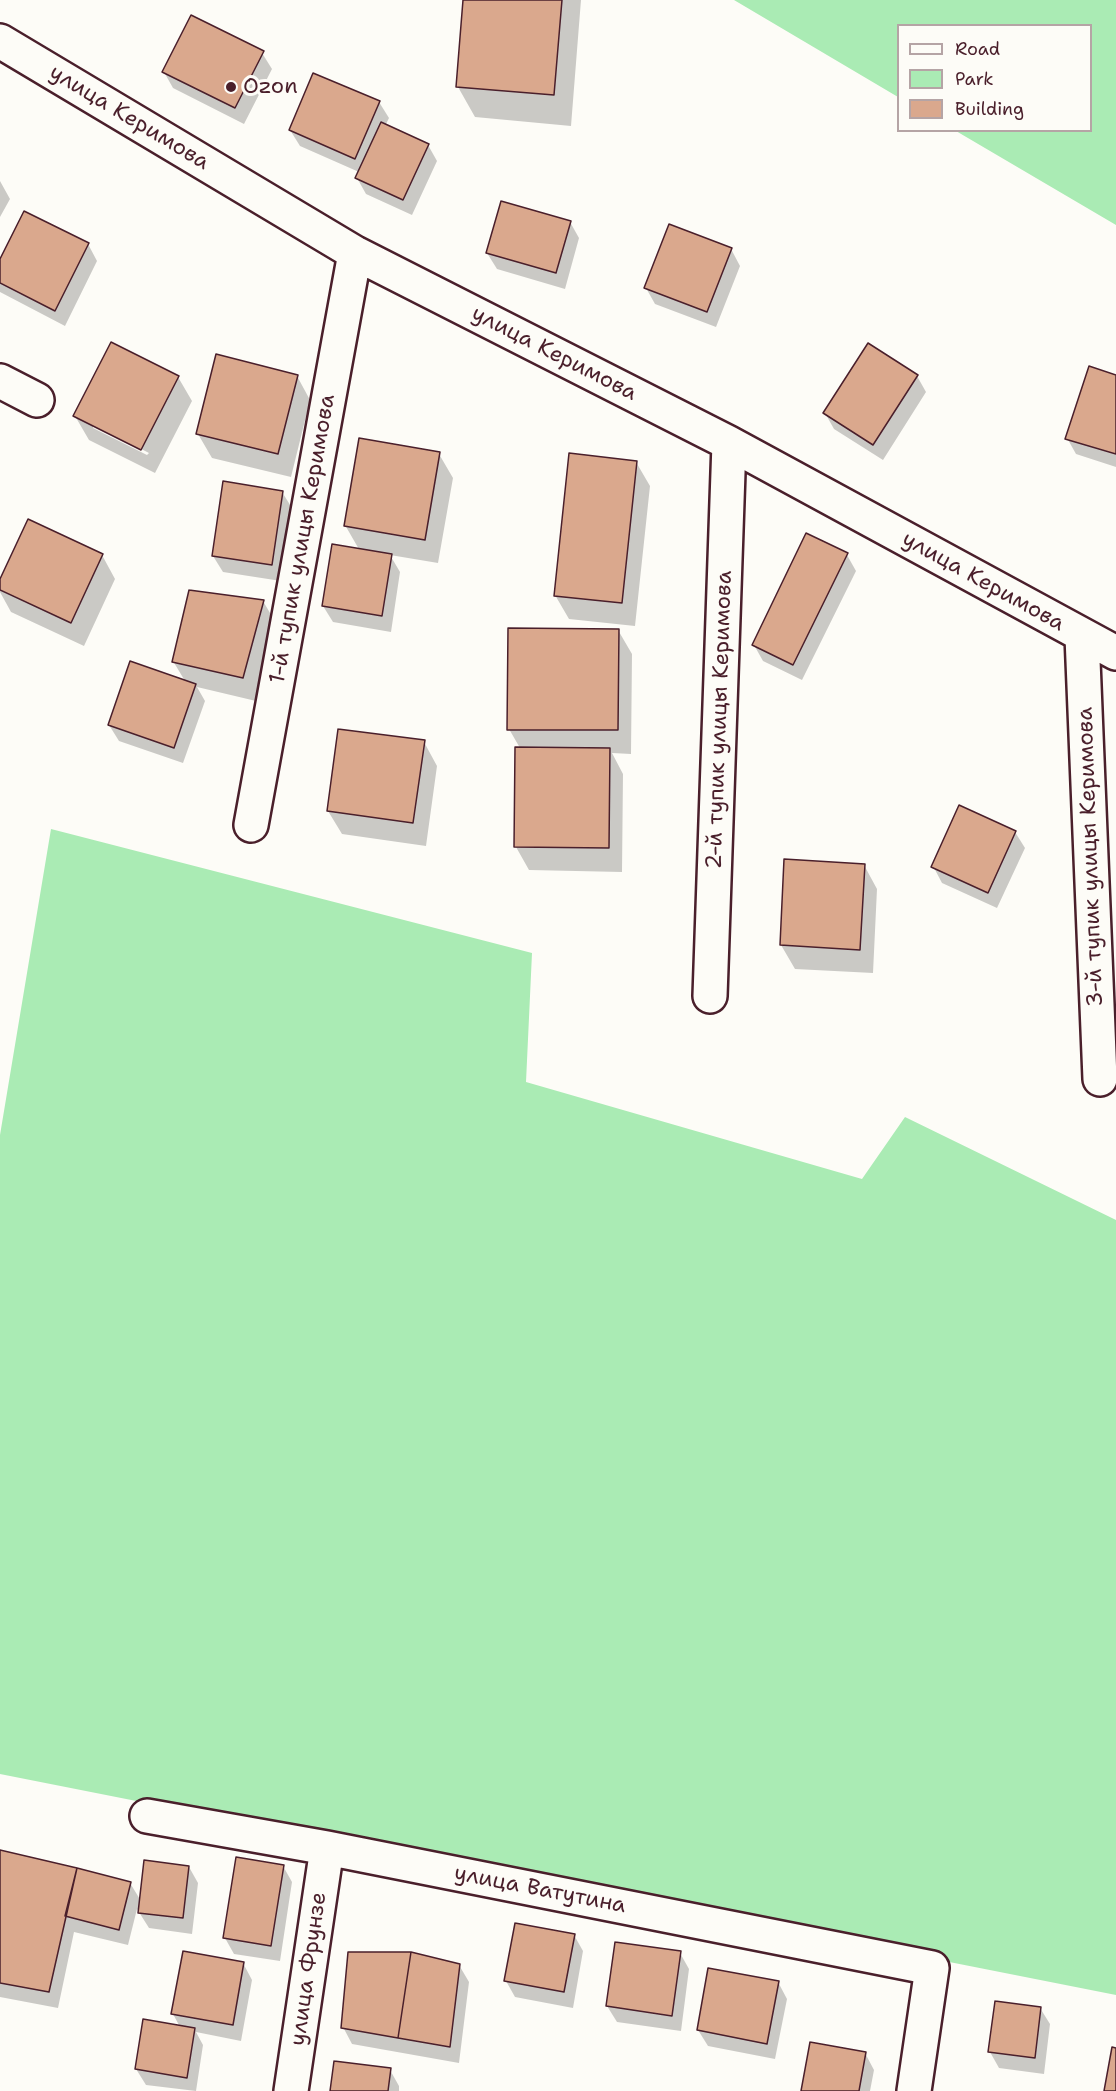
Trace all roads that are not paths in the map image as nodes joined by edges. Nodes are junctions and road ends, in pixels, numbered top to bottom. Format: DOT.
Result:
graph roads {
  1 [pos="0,41"];
  2 [pos="355,253"];
  3 [pos="0,381"];
  4 [pos="37,400"];
  5 [pos="729,443"];
  6 [pos="1082,636"];
  7 [pos="1116,654"];
  8 [pos="251,825"];
  9 [pos="710,996"];
  10 [pos="1100,1079"];
  11 [pos="147,1816"];
  12 [pos="327,1848"];
  13 [pos="291,2091"];
  14 [pos="914,2091"];
  1 -- 2 [label="street, улица Керимова"];
  2 -- 5 [label="street, улица Керимова"];
  2 -- 8 [label="street, 1-й тупик улицы Керимова"];
  3 -- 4 [label="street"];
  5 -- 6 [label="street, улица Керимова"];
  5 -- 9 [label="street, 2-й тупик улицы Керимова"];
  6 -- 7 [label="street, улица Керимова"];
  6 -- 10 [label="street, 3-й тупик улицы Керимова"];
  11 -- 12 [label="street, улица Ватутина"];
  12 -- 13 [label="street, улица Фрунзе"];
  12 -- 14 [label="street, улица Ватутина"];
}
